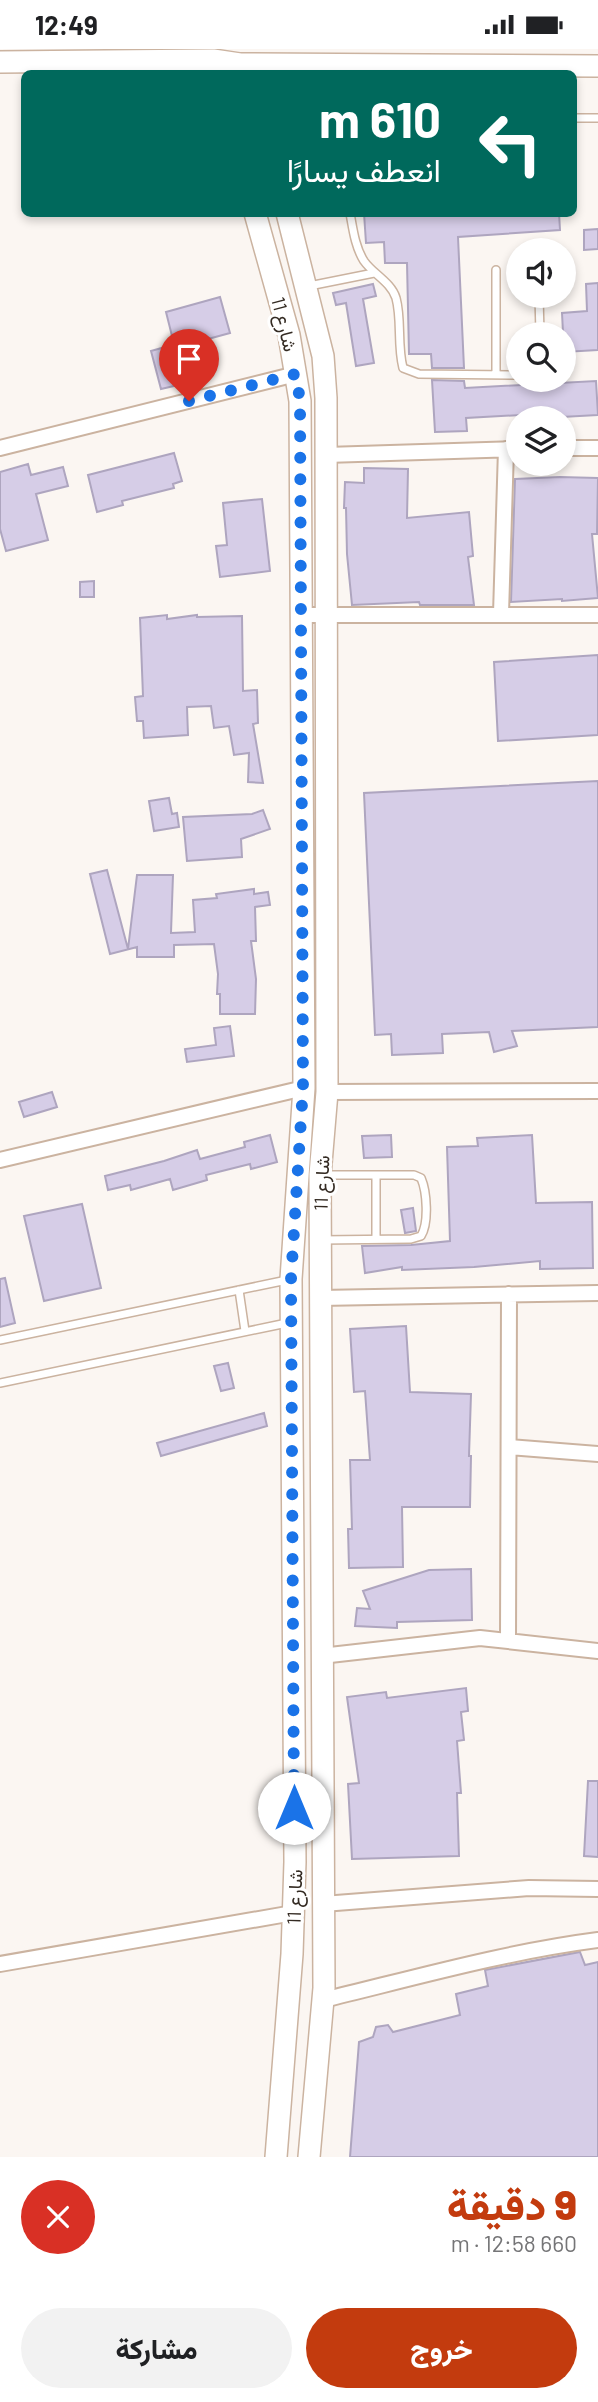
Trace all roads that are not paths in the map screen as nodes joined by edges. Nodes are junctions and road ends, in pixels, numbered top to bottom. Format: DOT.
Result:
graph roads {
  1 [pos="0,62"];
  2 [pos="226,62"];
  3 [pos="318,65"];
  4 [pos="598,66"];
  5 [pos="304,70"];
  6 [pos="577,118"];
  7 [pos="598,118"];
  8 [pos="256,217"];
  9 [pos="288,217"];
  10 [pos="351,217"];
  11 [pos="496,271"];
  12 [pos="374,273"];
  13 [pos="306,287"];
  14 [pos="296,374"];
  15 [pos="496,375"];
  16 [pos="506,375"];
  17 [pos="0,448"];
  18 [pos="576,448"];
  19 [pos="598,448"];
  20 [pos="506,449"];
  21 [pos="326,454"];
  22 [pos="510,476"];
  23 [pos="500,614"];
  24 [pos="302,615"];
  25 [pos="598,615"];
  26 [pos="328,616"];
  27 [pos="303,1088"];
  28 [pos="598,1091"];
  29 [pos="327,1092"];
  30 [pos="0,1160"];
  31 [pos="320,1175"];
  32 [pos="376,1175"];
  33 [pos="320,1240"];
  34 [pos="376,1240"];
  35 [pos="291,1279"];
  36 [pos="239,1290"];
  37 [pos="598,1293"];
  38 [pos="509,1294"];
  39 [pos="320,1298"];
  40 [pos="291,1322"];
  41 [pos="245,1331"];
  42 [pos="0,1340"];
  43 [pos="0,1383"];
  44 [pos="509,1447"];
  45 [pos="598,1454"];
  46 [pos="508,1641"];
  47 [pos="598,1651"];
  48 [pos="321,1656"];
  49 [pos="598,1889"];
  50 [pos="323,1904"];
  51 [pos="293,1913"];
  52 [pos="598,1940"];
  53 [pos="0,1964"];
  54 [pos="323,2000"];
  55 [pos="276,2157"];
  56 [pos="309,2157"];
  1 -- 2 [label="street"];
  2 -- 3 [label="street"];
  3 -- 4 [label="street"];
  3 -- 5 [label="street"];
  6 -- 7 [label="lane"];
  8 -- 14 [label="street, شارع 11"];
  9 -- 13 [label="street, شارع 11"];
  10 -- 12 [label="lane"];
  11 -- 15 [label="lane"];
  12 -- 13 [label="lane"];
  12 -- 15 [label="lane"];
  13 -- 21 [label="street, شارع 11"];
  14 -- 17 [label="street"];
  14 -- 24 [label="street, شارع 11"];
  15 -- 16 [label="lane"];
  18 -- 19 [label="street"];
  20 -- 21 [label="street"];
  21 -- 26 [label="street, شارع 11"];
  22 -- 23 [label="street"];
  23 -- 25 [label="street"];
  23 -- 26 [label="street"];
  24 -- 26 [label="street"];
  24 -- 27 [label="street, شارع 11"];
  26 -- 29 [label="street, شارع 11"];
  27 -- 30 [label="street"];
  27 -- 35 [label="street, شارع 11"];
  28 -- 29 [label="street"];
  29 -- 31 [label="street, شارع 11"];
  31 -- 32 [label="lane"];
  31 -- 33 [label="street, شارع 11"];
  32 -- 34 [label="lane"];
  32 -- 34 [label="lane"];
  33 -- 34 [label="lane"];
  33 -- 39 [label="street, شارع 11"];
  35 -- 36 [label="lane"];
  35 -- 40 [label="street, شارع 11"];
  36 -- 41 [label="lane"];
  36 -- 42 [label="lane"];
  37 -- 38 [label="street"];
  38 -- 39 [label="street"];
  38 -- 44 [label="street"];
  39 -- 48 [label="street, شارع 11"];
  40 -- 41 [label="lane"];
  40 -- 51 [label="street, شارع 11"];
  41 -- 43 [label="lane"];
  44 -- 45 [label="street"];
  44 -- 46 [label="street"];
  46 -- 47 [label="street"];
  46 -- 48 [label="street"];
  48 -- 50 [label="street, شارع 11"];
  49 -- 50 [label="street"];
  50 -- 54 [label="street, شارع 11"];
  51 -- 53 [label="street"];
  51 -- 55 [label="street, شارع 11"];
  52 -- 54 [label="street"];
  54 -- 56 [label="street, شارع 11"];
}
